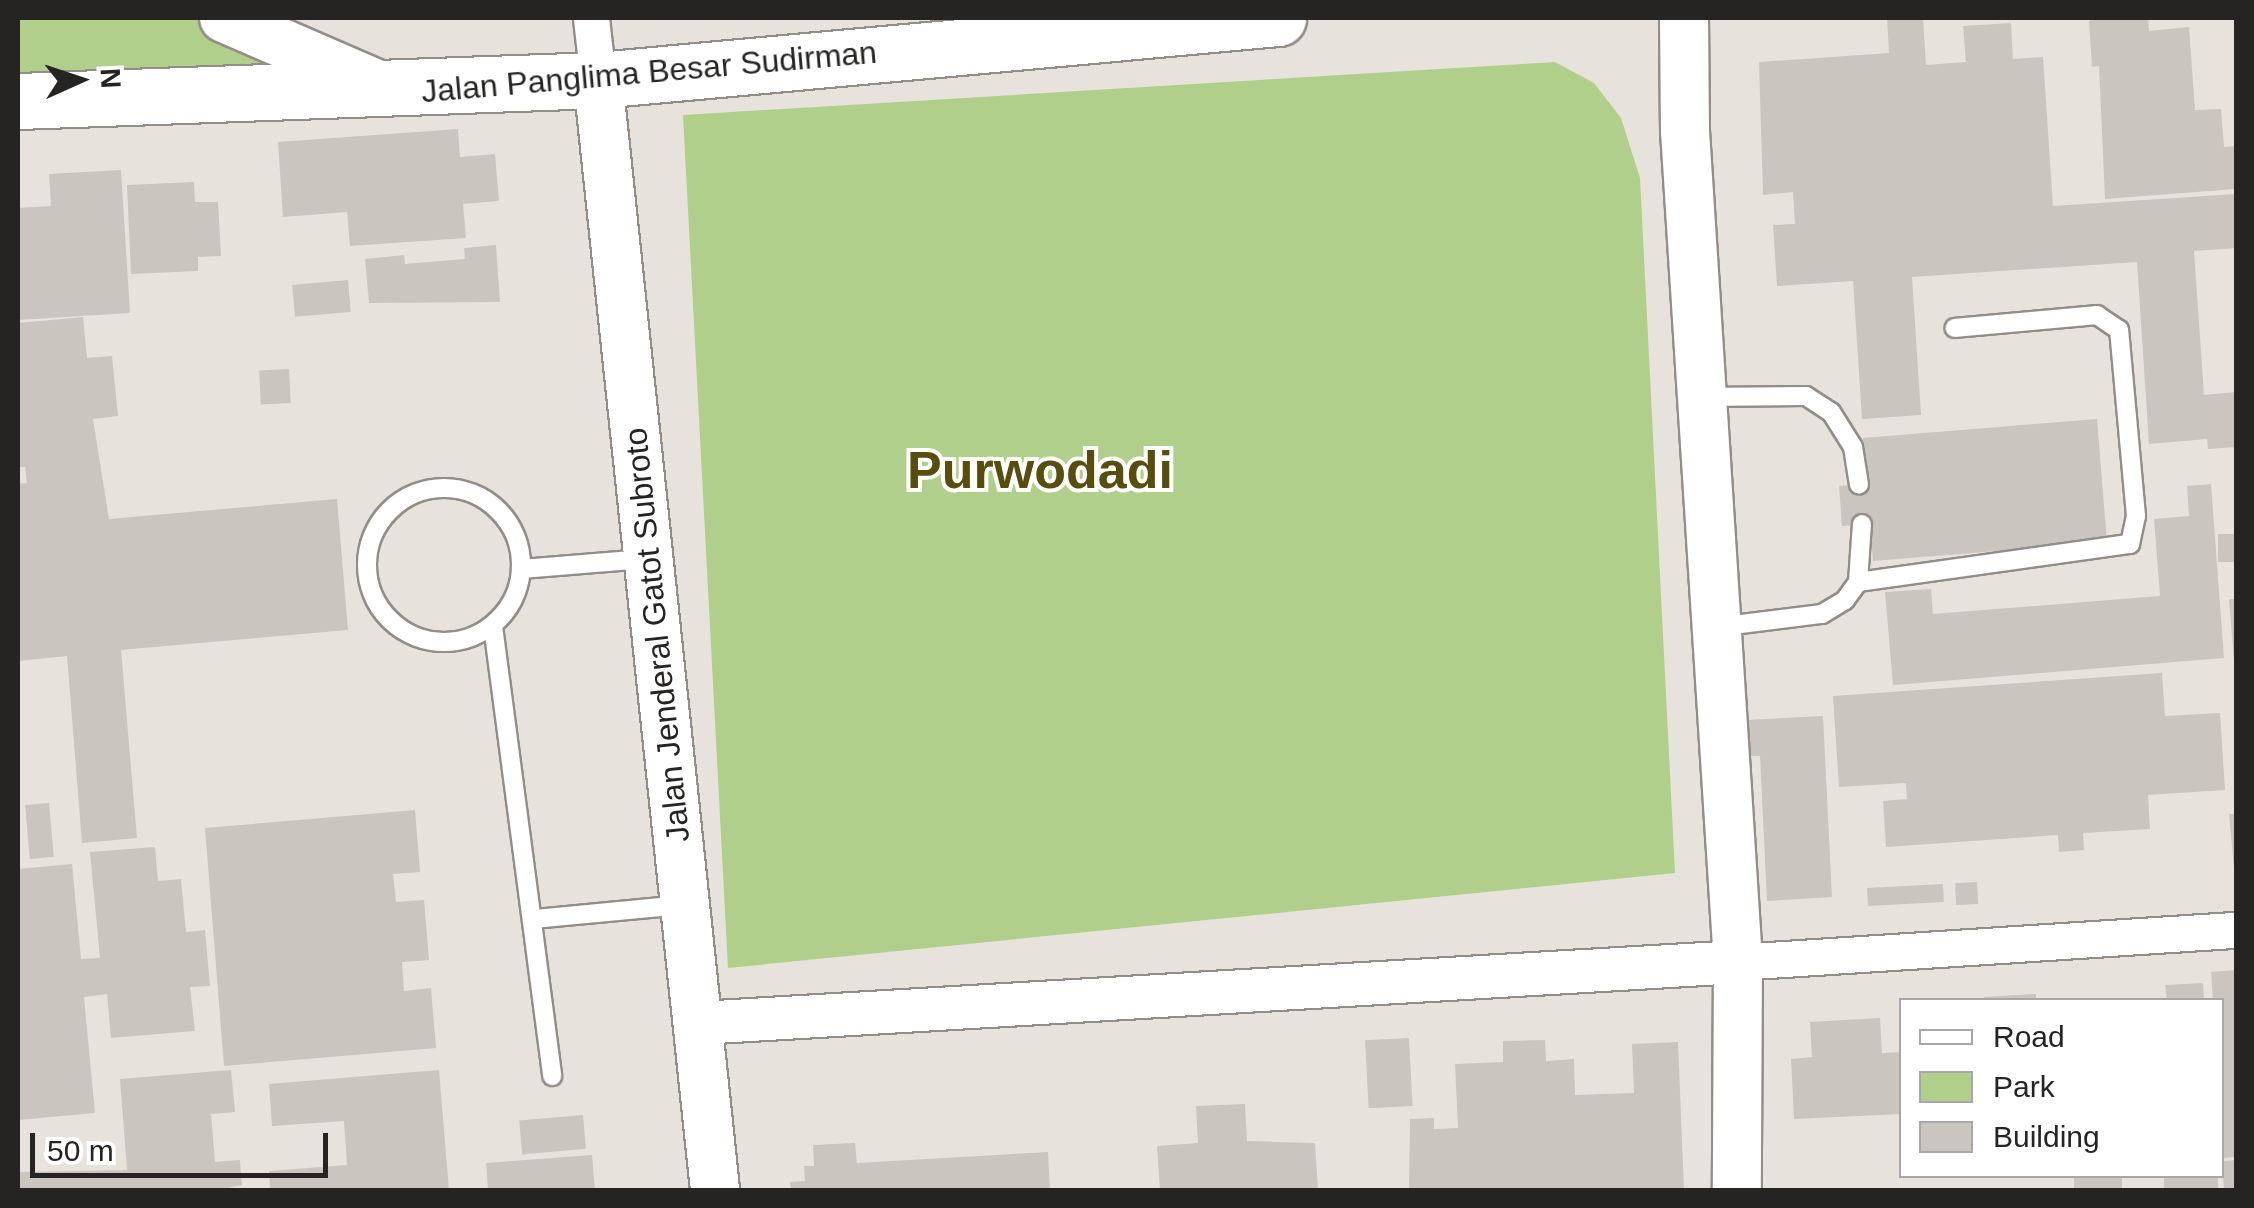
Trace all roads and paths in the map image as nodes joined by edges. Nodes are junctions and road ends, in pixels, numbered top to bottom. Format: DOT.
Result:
graph roads {
  1 [pos="224,18"];
  2 [pos="590,18"];
  3 [pos="1278,18"];
  4 [pos="1684,18"];
  5 [pos="598,80"];
  6 [pos="396,92"];
  7 [pos="18,101"];
  8 [pos="1954,328"];
  9 [pos="1702,397"];
  10 [pos="1859,485"];
  11 [pos="1862,524"];
  12 [pos="649,559"];
  13 [pos="521,569"];
  14 [pos="1858,582"];
  15 [pos="493,626"];
  16 [pos="1716,628"];
  17 [pos="686,904"];
  18 [pos="534,919"];
  19 [pos="2236,930"];
  20 [pos="1738,962"];
  21 [pos="698,1024"];
  22 [pos="552,1076"];
  23 [pos="715,1190"];
  24 [pos="1737,1190"];
  1 -- 6 [label="main road"];
  2 -- 5 [label="street"];
  3 -- 5 [label="main road, Jalan Panglima Besar Sudirman"];
  4 -- 9 [label="main road"];
  5 -- 6 [label="main road, Jalan Panglima Besar Sudirman"];
  5 -- 12 [label="main road, Jalan Jenderal Gatot Subroto"];
  6 -- 7 [label="main road, Jalan Panglima Besar Sudirman"];
  8 -- 14 [label="lane"];
  9 -- 10 [label="lane"];
  9 -- 16 [label="main road"];
  11 -- 14 [label="lane"];
  12 -- 13 [label="lane"];
  12 -- 17 [label="main road, Jalan Jenderal Gatot Subroto"];
  13 -- 15 [label="lane"];
  13 -- 15 [label="lane"];
  14 -- 16 [label="lane"];
  15 -- 18 [label="lane"];
  16 -- 20 [label="main road"];
  17 -- 18 [label="lane"];
  17 -- 21 [label="main road, Jalan Jenderal Gatot Subroto"];
  18 -- 22 [label="lane"];
  19 -- 20 [label="street"];
  20 -- 21 [label="street"];
  20 -- 24 [label="main road"];
  21 -- 23 [label="main road, Jalan Jenderal Gatot Subroto"];
}
